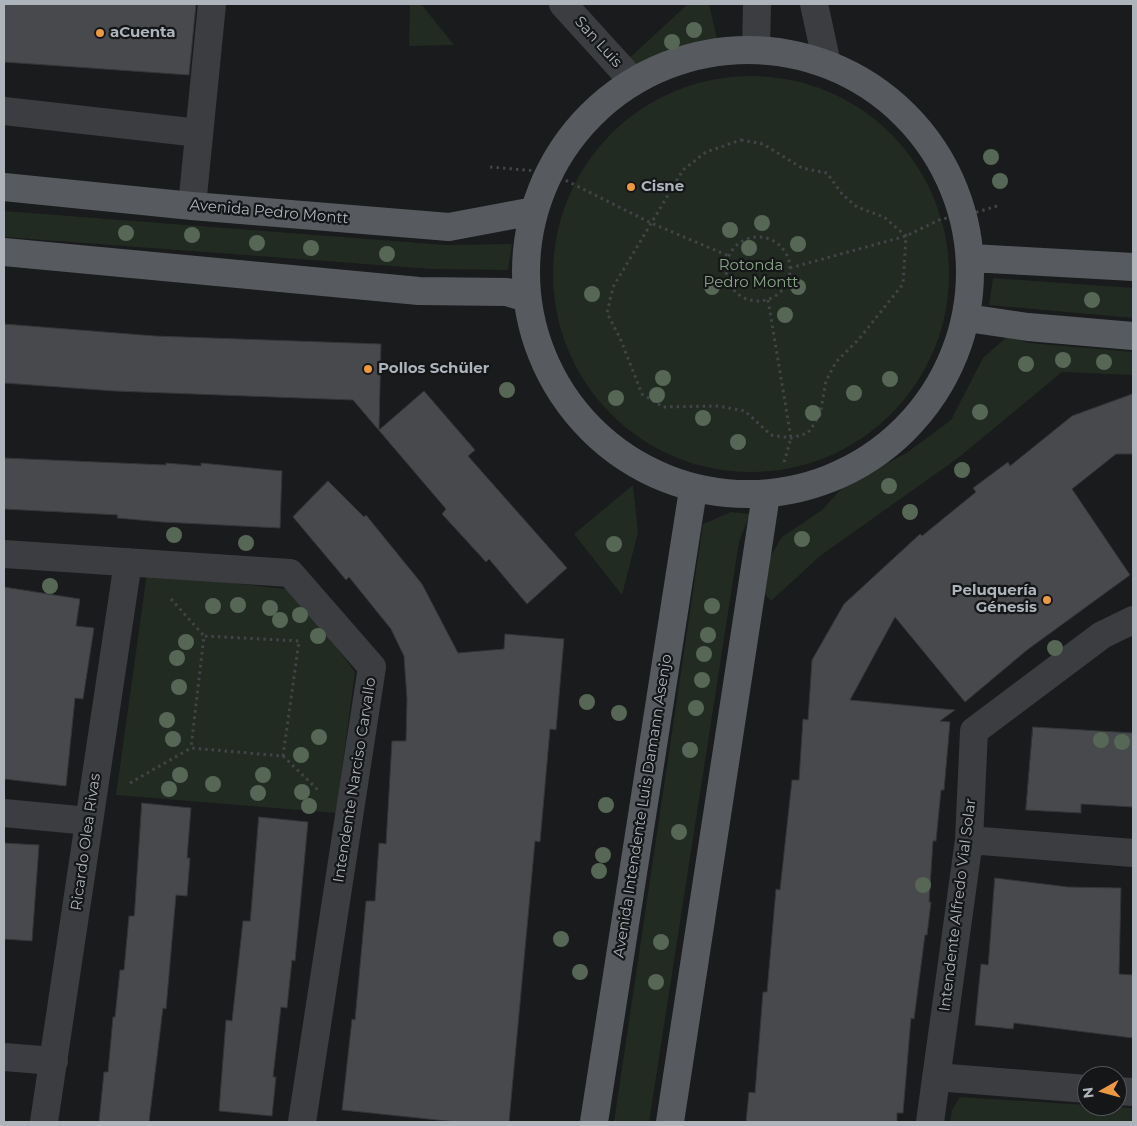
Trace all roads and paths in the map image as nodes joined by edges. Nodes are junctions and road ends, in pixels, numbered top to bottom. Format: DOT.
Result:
graph roads {
  1 [pos="212,4"];
  2 [pos="563,4"];
  3 [pos="756,4"];
  4 [pos="814,4"];
  5 [pos="756,49"];
  6 [pos="828,64"];
  7 [pos="633,81"];
  8 [pos="4,111"];
  9 [pos="199,134"];
  10 [pos="490,168"];
  11 [pos="549,172"];
  12 [pos="4,187"];
  13 [pos="192,206"];
  14 [pos="997,206"];
  15 [pos="534,211"];
  16 [pos="964,216"];
  17 [pos="651,223"];
  18 [pos="906,236"];
  19 [pos="4,252"];
  20 [pos="729,256"];
  21 [pos="970,258"];
  22 [pos="1133,267"];
  23 [pos="790,268"];
  24 [pos="527,298"];
  25 [pos="768,300"];
  26 [pos="967,318"];
  27 [pos="1133,336"];
  28 [pos="791,438"];
  29 [pos="801,488"];
  30 [pos="693,490"];
  31 [pos="766,495"];
  32 [pos="4,554"];
  33 [pos="128,562"];
  34 [pos="1133,620"];
  35 [pos="191,748"];
  36 [pos="283,756"];
  37 [pos="126,785"];
  38 [pos="4,813"];
  39 [pos="349,819"];
  40 [pos="89,820"];
  41 [pos="969,840"];
  42 [pos="1133,852"];
  43 [pos="4,1057"];
  44 [pos="54,1061"];
  45 [pos="936,1077"];
  46 [pos="1077,1088"];
  47 [pos="44,1122"];
  48 [pos="302,1122"];
  49 [pos="594,1122"];
  50 [pos="670,1122"];
  51 [pos="930,1122"];
  1 -- 9 [label="street"];
  2 -- 7 [label="street, San Luis"];
  3 -- 5 [label="street"];
  4 -- 6 [label="street"];
  5 -- 6 [label="main road"];
  5 -- 7 [label="main road"];
  6 -- 16 [label="main road"];
  7 -- 11 [label="main road"];
  8 -- 9 [label="street"];
  9 -- 13 [label="street"];
  10 -- 11 [label="path"];
  11 -- 15 [label="main road"];
  11 -- 17 [label="path"];
  12 -- 13 [label="main road, Avenida Pedro Montt"];
  13 -- 15 [label="main road, Avenida Pedro Montt"];
  14 -- 16 [label="path"];
  15 -- 24 [label="main road"];
  16 -- 18 [label="path"];
  16 -- 21 [label="main road"];
  17 -- 18 [label="path"];
  17 -- 20 [label="path"];
  17 -- 28 [label="path"];
  18 -- 23 [label="path"];
  18 -- 28 [label="path"];
  19 -- 24 [label="main road"];
  20 -- 23 [label="path"];
  20 -- 25 [label="path"];
  21 -- 22 [label="main road"];
  21 -- 26 [label="main road"];
  23 -- 25 [label="path"];
  24 -- 30 [label="main road"];
  25 -- 28 [label="path"];
  26 -- 27 [label="main road"];
  26 -- 29 [label="main road"];
  28 -- 29 [label="path"];
  29 -- 31 [label="main road"];
  30 -- 31 [label="main road"];
  30 -- 49 [label="main road, Avenida Intendente Luis Damann Asenjo"];
  31 -- 50 [label="main road"];
  32 -- 33 [label="street, Intendente Narciso Carvallo"];
  33 -- 39 [label="street, Intendente Narciso Carvallo"];
  33 -- 40 [label="street, Ricardo Olea Rivas"];
  34 -- 41 [label="street, Intendente Alfredo Vial Solar"];
  35 -- 36 [label="path"];
  35 -- 36 [label="path"];
  35 -- 37 [label="path"];
  36 -- 39 [label="path"];
  38 -- 40 [label="street"];
  39 -- 48 [label="street, Intendente Narciso Carvallo"];
  40 -- 44 [label="street, Ricardo Olea Rivas"];
  41 -- 42 [label="street"];
  41 -- 45 [label="street, Intendente Alfredo Vial Solar"];
  43 -- 44 [label="street"];
  44 -- 47 [label="street, Ricardo Olea Rivas"];
  45 -- 46 [label="street"];
  45 -- 51 [label="street, Intendente Alfredo Vial Solar"];
}
